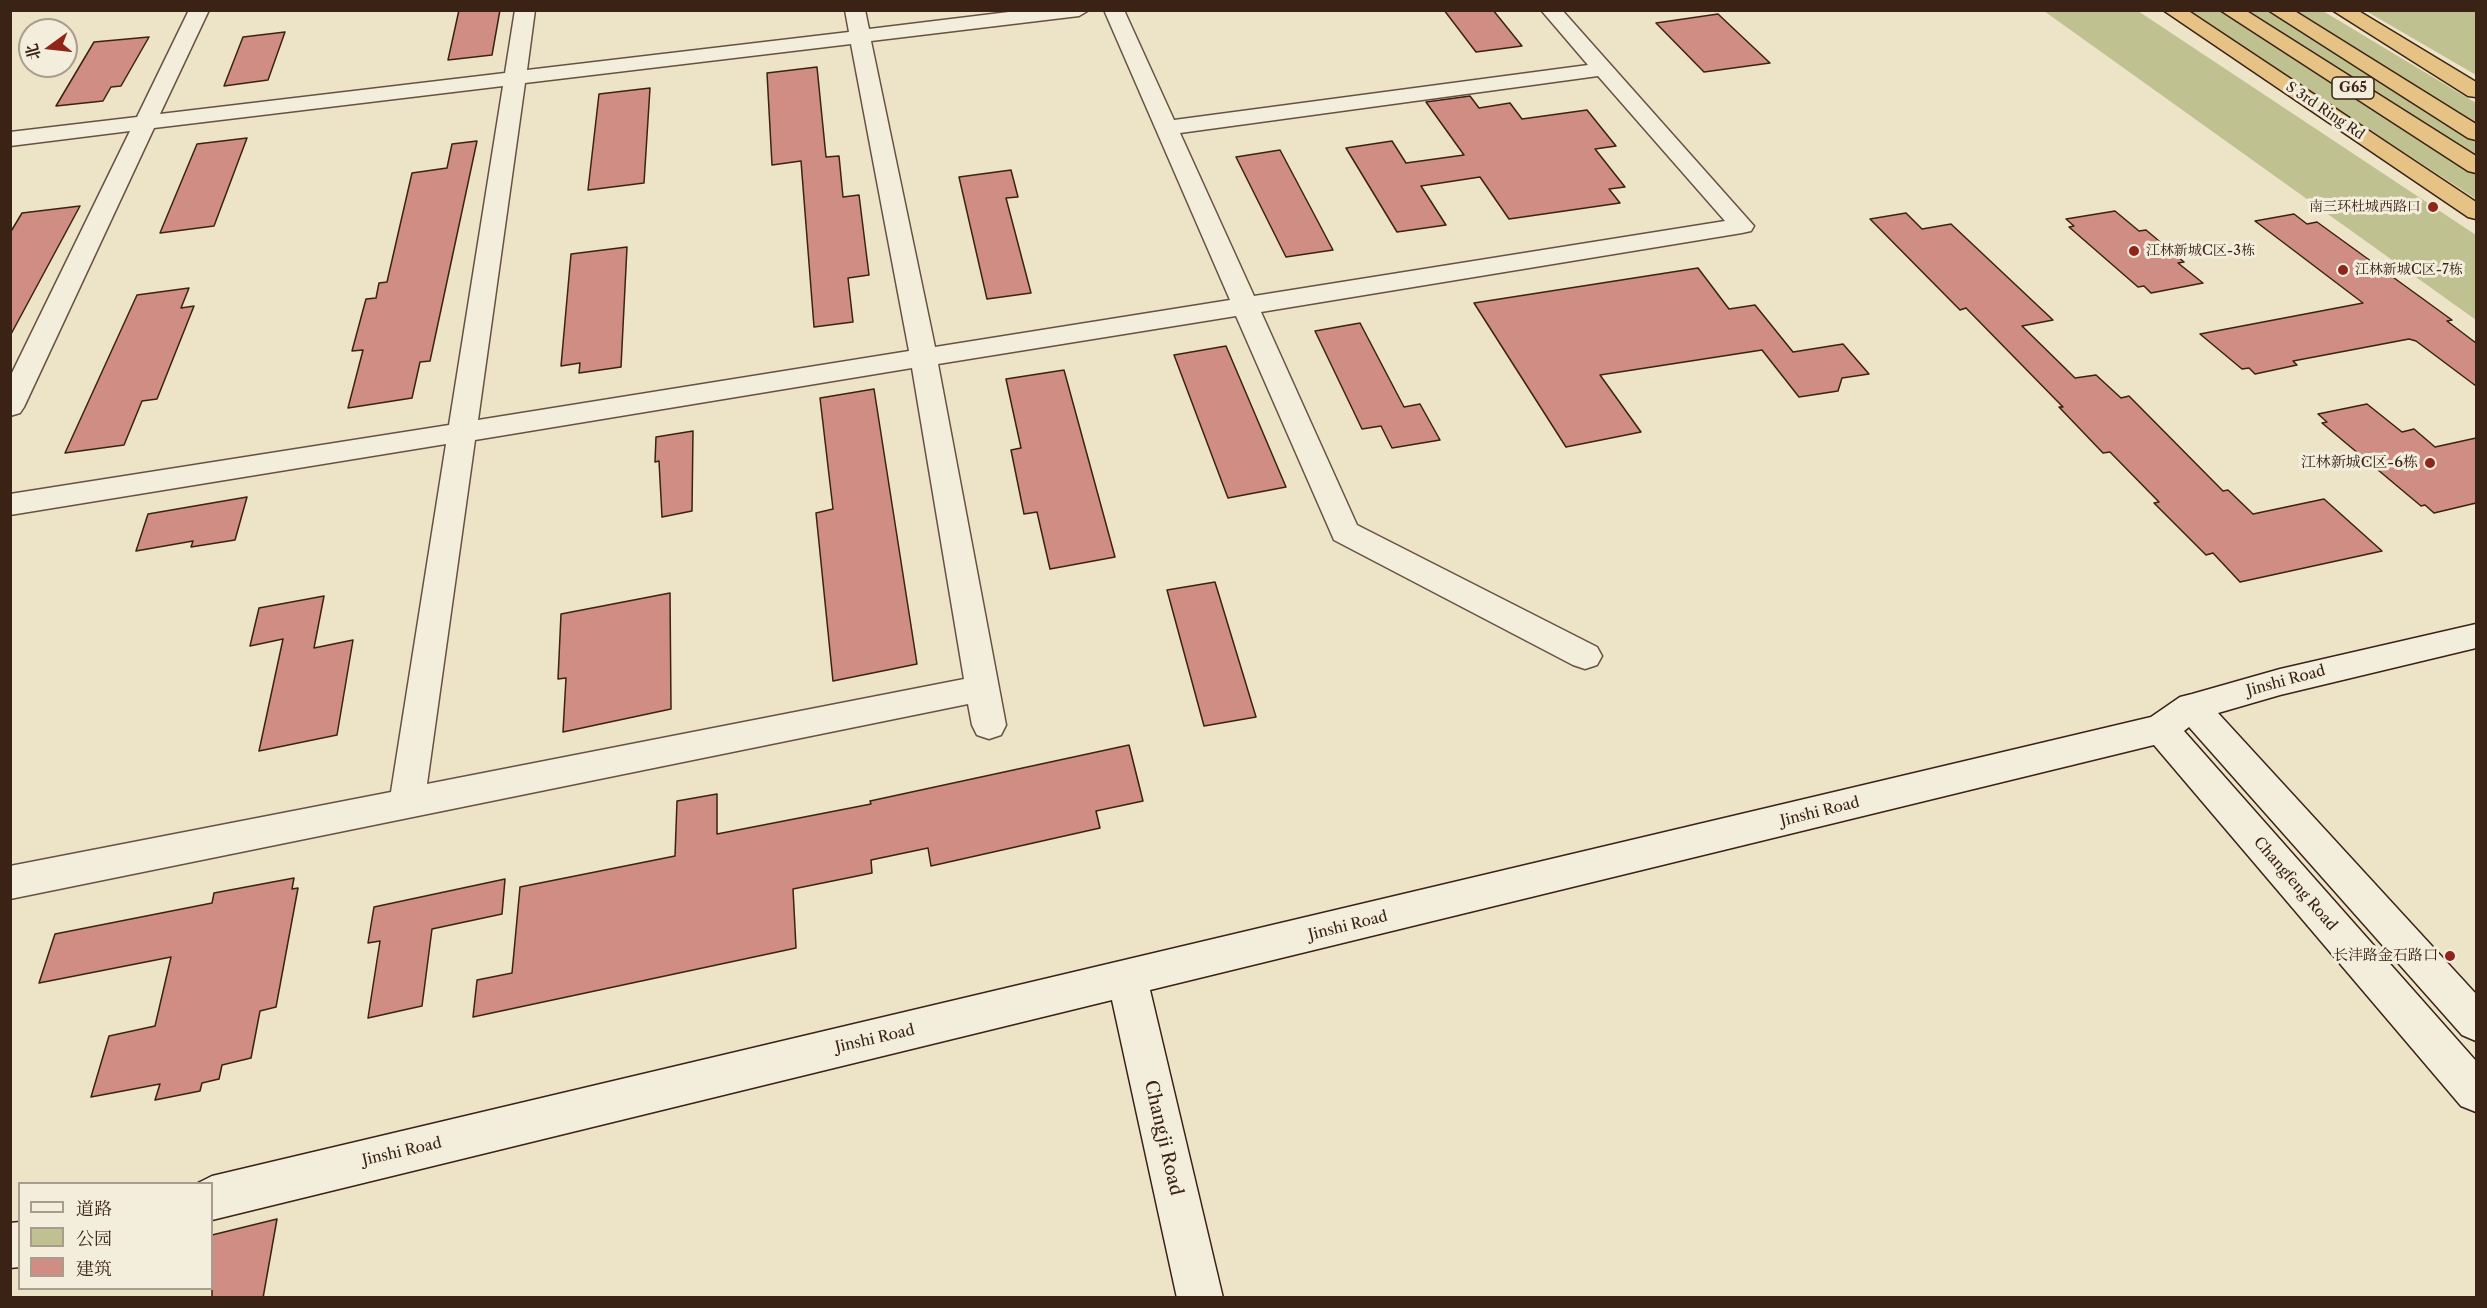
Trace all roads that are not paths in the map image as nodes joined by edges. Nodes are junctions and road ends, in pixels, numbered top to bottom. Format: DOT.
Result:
graph roads {
  1 [pos="199,10"];
  2 [pos="525,10"];
  3 [pos="1079,10"];
  4 [pos="1114,10"];
  5 [pos="1551,10"];
  6 [pos="2173,10"];
  7 [pos="2230,10"];
  8 [pos="2278,10"];
  9 [pos="2342,10"];
  10 [pos="857,23"];
  11 [pos="1602,69"];
  12 [pos="516,78"];
  13 [pos="2476,91"];
  14 [pos="146,123"];
  15 [pos="1167,128"];
  16 [pos="2476,133"];
  17 [pos="10,139"];
  18 [pos="2476,166"];
  19 [pos="2476,212"];
  20 [pos="1247,307"];
  21 [pos="924,359"];
  22 [pos="10,407"];
  23 [pos="463,433"];
  24 [pos="10,505"];
  25 [pos="2476,636"];
  26 [pos="1585,656"];
  27 [pos="983,688"];
  28 [pos="2192,707"];
  29 [pos="989,725"];
  30 [pos="2162,729"];
  31 [pos="407,802"];
  32 [pos="10,883"];
  33 [pos="1127,979"];
  34 [pos="2476,1022"];
  35 [pos="2476,1092"];
  36 [pos="213,1198"];
  37 [pos="1200,1298"];
  1 -- 14 [label="street"];
  2 -- 12 [label="street"];
  3 -- 10 [label="street"];
  4 -- 15 [label="street"];
  5 -- 11 [label="street"];
  6 -- 19 [label="highway, S 3rd Ring Rd"];
  7 -- 18 [label="highway, G65"];
  8 -- 16 [label="highway, G65"];
  9 -- 13 [label="highway"];
  10 -- 12 [label="street"];
  10 -- 21 [label="street"];
  11 -- 15 [label="street"];
  11 -- 20 [label="street"];
  12 -- 14 [label="street"];
  12 -- 23 [label="street"];
  14 -- 17 [label="street"];
  14 -- 22 [label="street"];
  15 -- 20 [label="street"];
  20 -- 21 [label="street"];
  20 -- 26 [label="street"];
  21 -- 23 [label="street"];
  21 -- 27 [label="street"];
  23 -- 24 [label="street"];
  23 -- 31 [label="street"];
  25 -- 28 [label="street, Jinshi Road"];
  27 -- 29 [label="street"];
  27 -- 31 [label="street"];
  28 -- 30 [label="street, Jinshi Road"];
  28 -- 34 [label="street"];
  30 -- 33 [label="street, Jinshi Road"];
  30 -- 35 [label="street, Changfeng Road"];
  31 -- 32 [label="street"];
  33 -- 36 [label="street, Jinshi Road"];
  33 -- 37 [label="street, Changji Road"];
}
